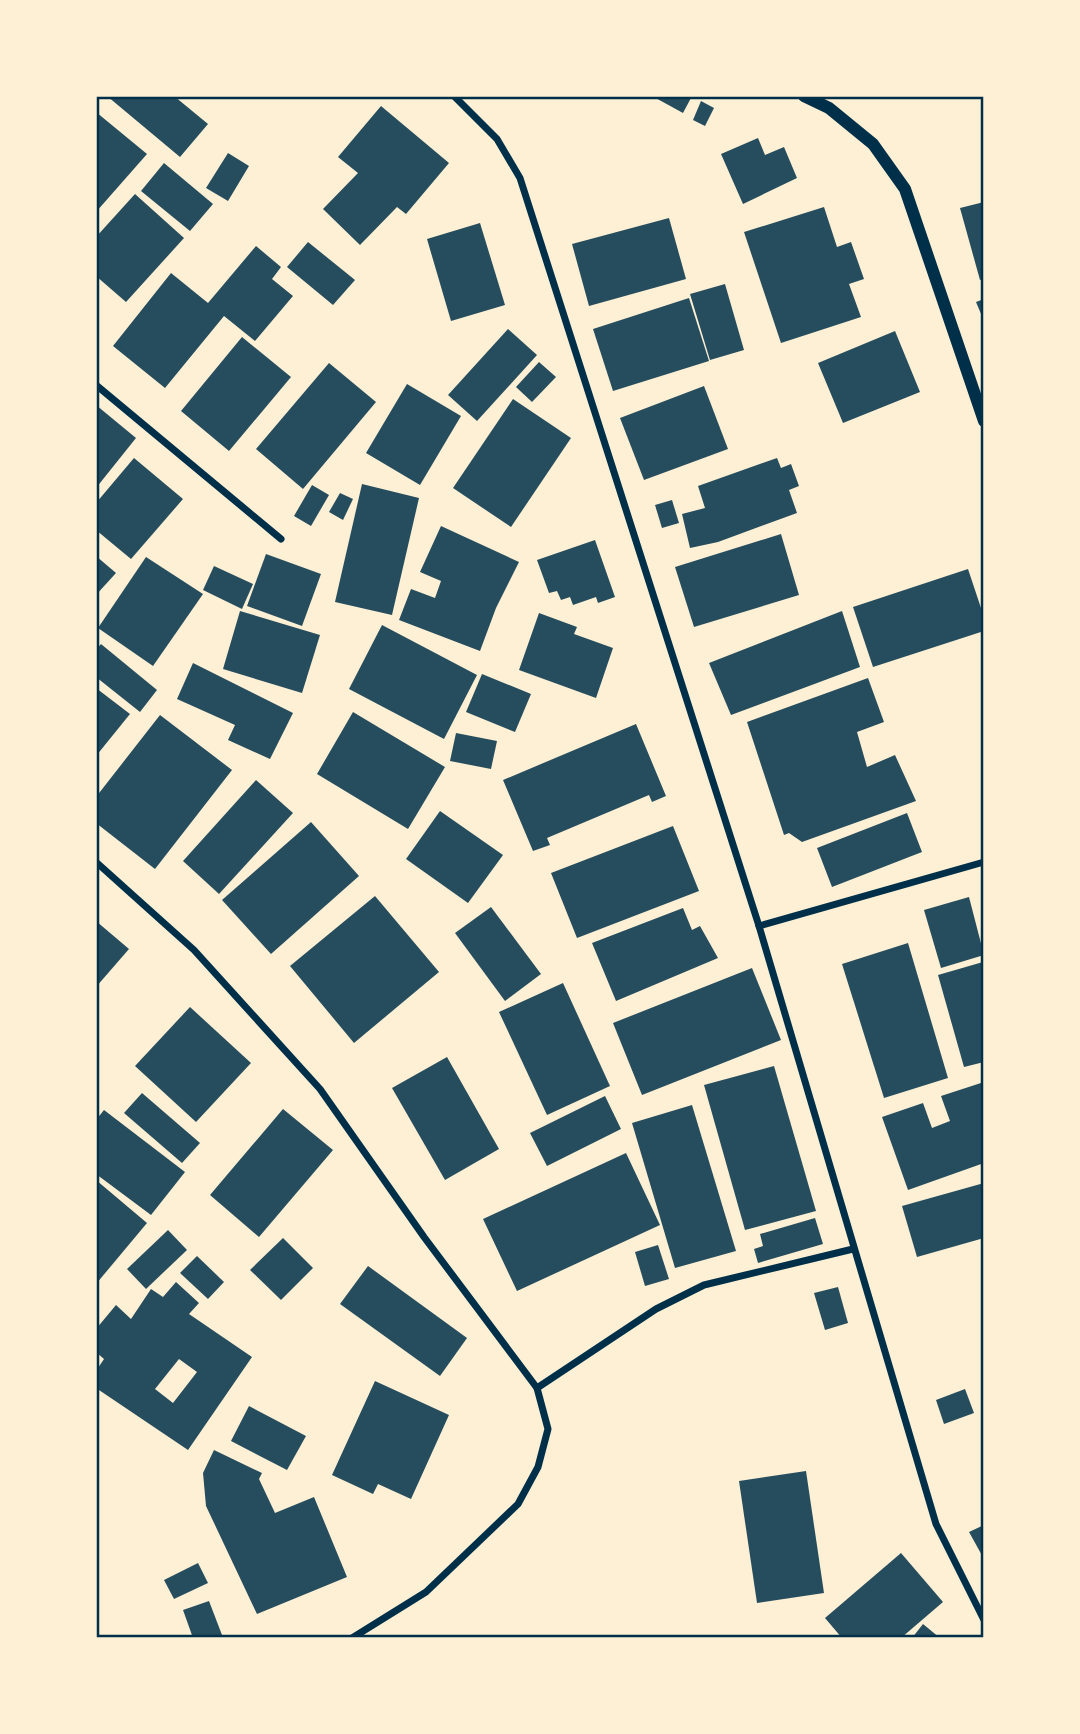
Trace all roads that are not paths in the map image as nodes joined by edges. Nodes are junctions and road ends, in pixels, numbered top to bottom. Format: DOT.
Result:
graph roads {
  1 [pos="454,96"];
  2 [pos="804,96"];
  3 [pos="96,385"];
  4 [pos="984,421"];
  5 [pos="281,539"];
  6 [pos="96,862"];
  7 [pos="984,862"];
  8 [pos="759,926"];
  9 [pos="853,1249"];
  10 [pos="537,1388"];
  11 [pos="984,1620"];
  12 [pos="352,1638"];
  1 -- 8 [label="street"];
  2 -- 4 [label="street"];
  3 -- 5 [label="street"];
  6 -- 10 [label="street"];
  7 -- 8 [label="street"];
  8 -- 9 [label="street"];
  9 -- 10 [label="street"];
  9 -- 11 [label="street"];
  10 -- 12 [label="street"];
}
